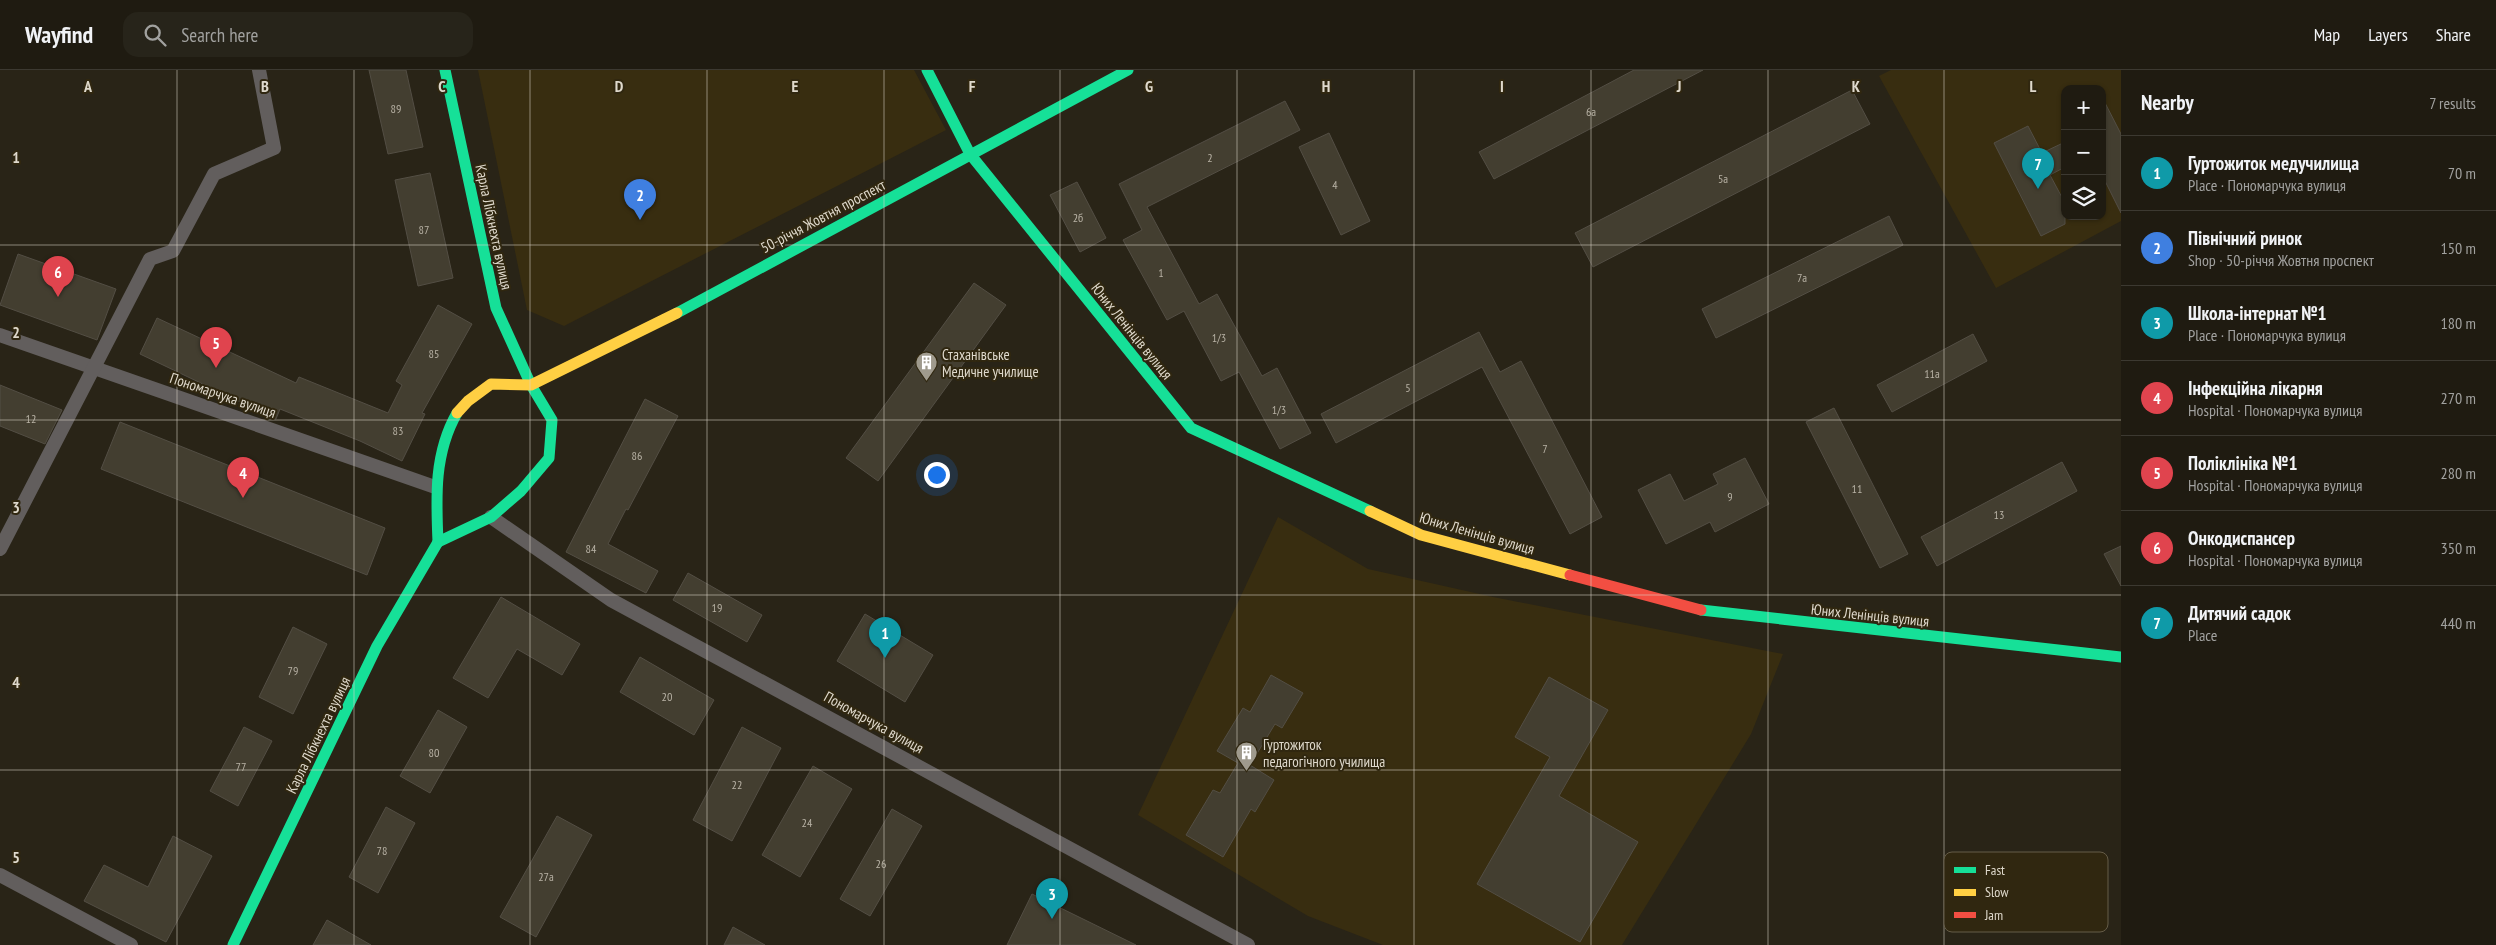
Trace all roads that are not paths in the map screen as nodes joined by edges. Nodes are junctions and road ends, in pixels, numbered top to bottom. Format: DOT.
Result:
graph roads {
  1 [pos="260,70"];
  2 [pos="444,70"];
  3 [pos="927,70"];
  4 [pos="1128,70"];
  5 [pos="970,154"];
  6 [pos="0,335"];
  7 [pos="93,367"];
  8 [pos="531,385"];
  9 [pos="435,487"];
  10 [pos="491,517"];
  11 [pos="438,542"];
  12 [pos="0,549"];
  13 [pos="2121,656"];
  14 [pos="0,875"];
  15 [pos="132,945"];
  16 [pos="233,945"];
  17 [pos="1248,945"];
  1 -- 7 [label="street"];
  2 -- 8 [label="street, Карла Лібкнехта вулиця"];
  3 -- 5 [label="street, Юних Ленінців вулиця"];
  4 -- 5 [label="street, 50-річчя Жовтня проспект"];
  5 -- 8 [label="street, 50-річчя Жовтня проспект"];
  5 -- 13 [label="street, Юних Ленінців вулиця"];
  6 -- 7 [label="street, Пономарчука вулиця"];
  7 -- 9 [label="street, Пономарчука вулиця"];
  7 -- 12 [label="street"];
  8 -- 9 [label="street"];
  8 -- 10 [label="street, Карла Лібкнехта вулиця"];
  9 -- 11 [label="street"];
  10 -- 11 [label="street, Карла Лібкнехта вулиця"];
  10 -- 17 [label="street, Пономарчука вулиця"];
  11 -- 16 [label="street, Карла Лібкнехта вулиця"];
  14 -- 15 [label="street"];
}
